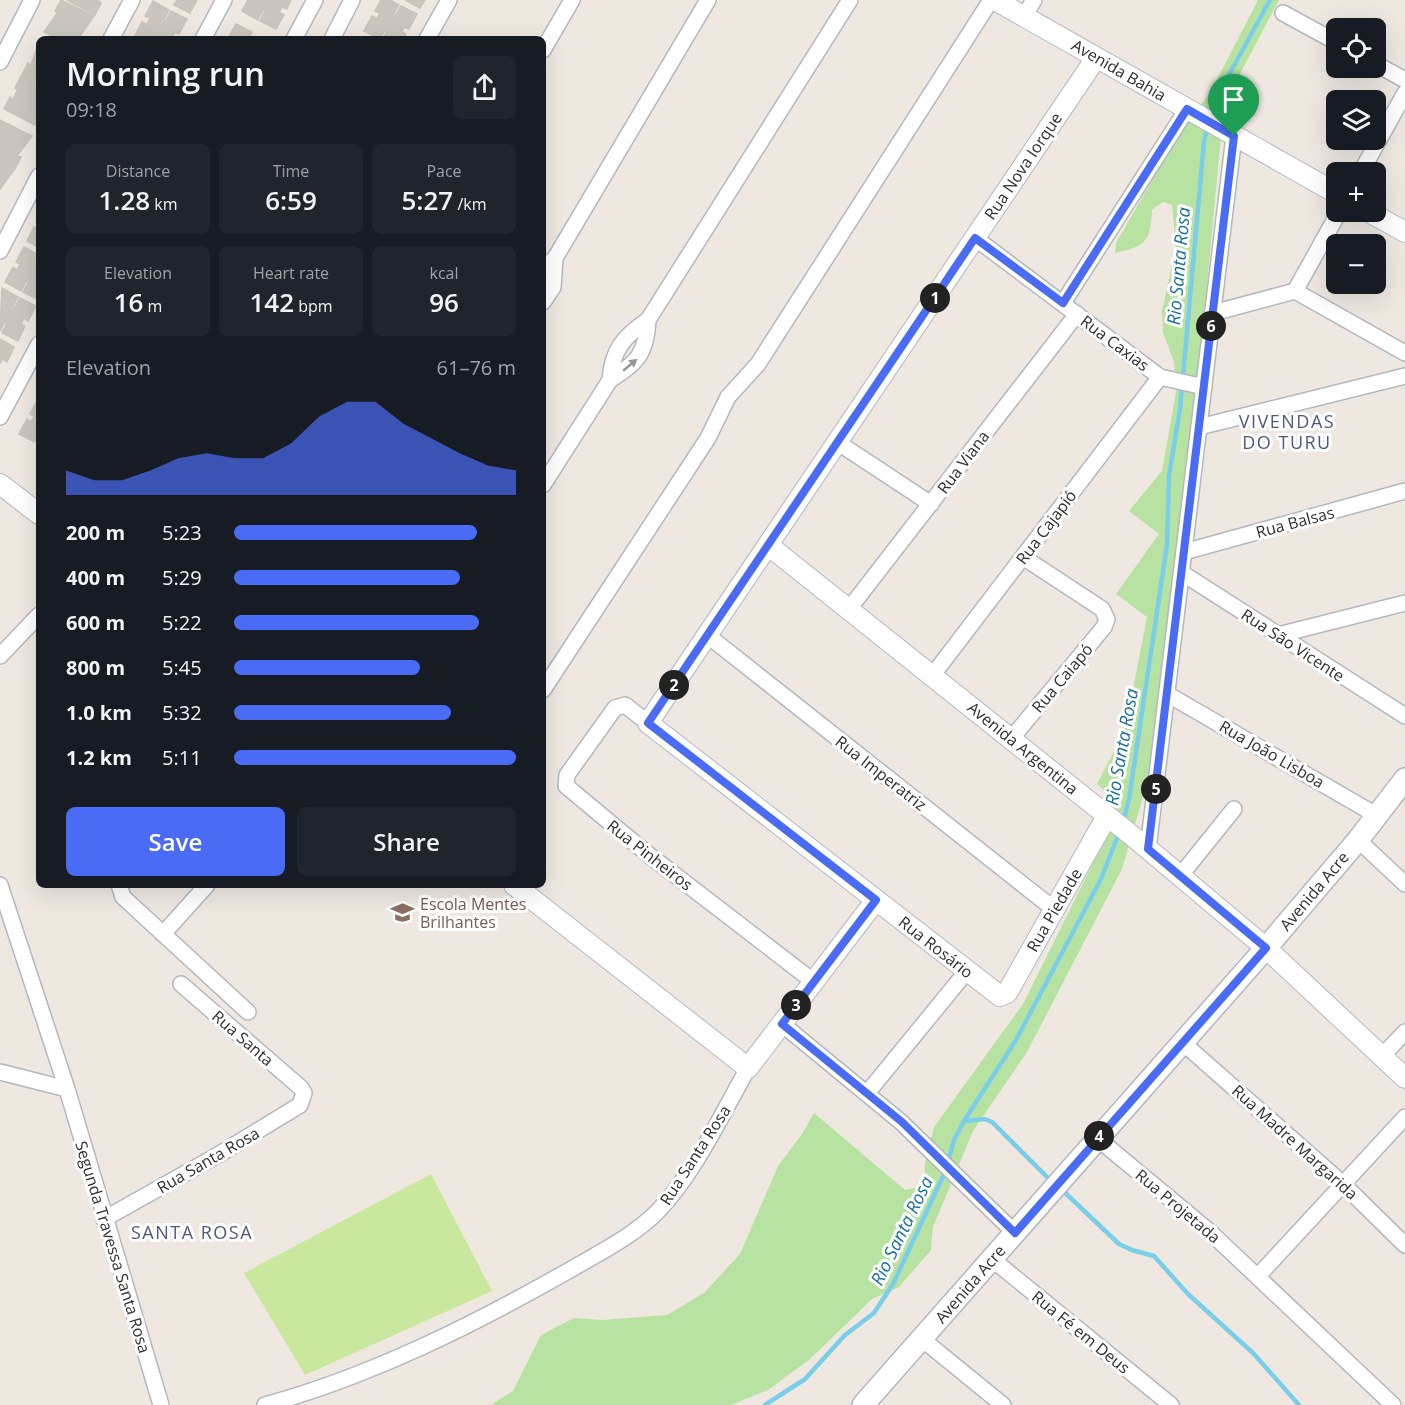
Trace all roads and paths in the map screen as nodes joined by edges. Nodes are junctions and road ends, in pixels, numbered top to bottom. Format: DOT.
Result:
graph roads {
  1 [pos="32,0"];
  2 [pos="132,0"];
  3 [pos="224,0"];
  4 [pos="315,0"];
  5 [pos="352,0"];
  6 [pos="449,0"];
  7 [pos="572,0"];
  8 [pos="708,0"];
  9 [pos="850,0"];
  10 [pos="991,3"];
  11 [pos="1029,8"];
  12 [pos="1284,13"];
  13 [pos="113,36"];
  14 [pos="205,36"];
  15 [pos="296,36"];
  16 [pos="334,36"];
  17 [pos="429,36"];
  18 [pos="1326,36"];
  19 [pos="546,45"];
  20 [pos="1096,58"];
  21 [pos="0,62"];
  22 [pos="1386,70"];
  23 [pos="1405,80"];
  24 [pos="1405,93"];
  25 [pos="1192,112"];
  26 [pos="1228,132"];
  27 [pos="1367,162"];
  28 [pos="36,182"];
  29 [pos="1326,187"];
  30 [pos="1386,221"];
  31 [pos="1333,222"];
  32 [pos="1405,232"];
  33 [pos="975,238"];
  34 [pos="0,251"];
  35 [pos="555,258"];
  36 [pos="546,266"];
  37 [pos="1295,291"];
  38 [pos="546,298"];
  39 [pos="1063,303"];
  40 [pos="1213,313"];
  41 [pos="1077,314"];
  42 [pos="648,320"];
  43 [pos="36,350"];
  44 [pos="1405,353"];
  45 [pos="1405,376"];
  46 [pos="1163,378"];
  47 [pos="610,380"];
  48 [pos="1200,387"];
  49 [pos="0,417"];
  50 [pos="1199,427"];
  51 [pos="837,442"];
  52 [pos="546,480"];
  53 [pos="0,484"];
  54 [pos="1405,491"];
  55 [pos="931,504"];
  56 [pos="36,512"];
  57 [pos="768,545"];
  58 [pos="1184,552"];
  59 [pos="1023,557"];
  60 [pos="1182,573"];
  61 [pos="1405,603"];
  62 [pos="849,609"];
  63 [pos="36,618"];
  64 [pos="707,635"];
  65 [pos="1278,635"];
  66 [pos="0,656"];
  67 [pos="932,676"];
  68 [pos="546,685"];
  69 [pos="1167,693"];
  70 [pos="619,705"];
  71 [pos="1405,716"];
  72 [pos="648,723"];
  73 [pos="1011,739"];
  74 [pos="1405,779"];
  75 [pos="1234,809"];
  76 [pos="1376,815"];
  77 [pos="1110,817"];
  78 [pos="1358,840"];
  79 [pos="1142,844"];
  80 [pos="1180,876"];
  81 [pos="1405,884"];
  82 [pos="0,885"];
  83 [pos="120,888"];
  84 [pos="204,888"];
  85 [pos="518,888"];
  86 [pos="876,900"];
  87 [pos="1055,910"];
  88 [pos="163,934"];
  89 [pos="1266,948"];
  90 [pos="967,971"];
  91 [pos="814,982"];
  92 [pos="181,984"];
  93 [pos="996,994"];
  94 [pos="248,1012"];
  95 [pos="782,1024"];
  96 [pos="1405,1032"];
  97 [pos="1182,1042"];
  98 [pos="1382,1056"];
  99 [pos="748,1068"];
  100 [pos="0,1072"];
  101 [pos="1405,1078"];
  102 [pos="66,1089"];
  103 [pos="868,1092"];
  104 [pos="304,1093"];
  105 [pos="1405,1117"];
  106 [pos="1098,1138"];
  107 [pos="1343,1184"];
  108 [pos="104,1219"];
  109 [pos="1015,1233"];
  110 [pos="1405,1245"];
  111 [pos="992,1259"];
  112 [pos="1258,1276"];
  113 [pos="922,1339"];
  114 [pos="161,1405"];
  115 [pos="265,1405"];
  116 [pos="863,1405"];
  117 [pos="1003,1405"];
  118 [pos="1171,1405"];
  119 [pos="1394,1405"];
  1 -- 21 [label="street"];
  2 -- 13 [label="street"];
  3 -- 14 [label="street"];
  4 -- 15 [label="street"];
  5 -- 16 [label="street"];
  6 -- 17 [label="street"];
  7 -- 19 [label="street"];
  8 -- 35 [label="street"];
  9 -- 42 [label="street"];
  10 -- 11 [label="street, Avenida Bahia"];
  10 -- 68 [label="street"];
  11 -- 20 [label="street, Avenida Bahia"];
  12 -- 18 [label="street"];
  20 -- 25 [label="street, Avenida Bahia"];
  20 -- 33 [label="street, Rua Nova Iorque"];
  22 -- 23 [label="street"];
  24 -- 27 [label="street"];
  25 -- 26 [label="street, Avenida Bahia"];
  25 -- 39 [label="street"];
  26 -- 29 [label="street, Avenida Bahia"];
  26 -- 40 [label="street"];
  28 -- 34 [label="street"];
  30 -- 32 [label="street"];
  31 -- 37 [label="street"];
  33 -- 39 [label="street, Rua Caxias"];
  33 -- 51 [label="street, Rua Nova Iorque"];
  35 -- 36 [label="street"];
  35 -- 38 [label="street"];
  37 -- 40 [label="street"];
  37 -- 44 [label="street"];
  39 -- 41 [label="street, Rua Caxias"];
  40 -- 48 [label="street"];
  41 -- 46 [label="street, Rua Caxias"];
  41 -- 55 [label="street, Rua Viana"];
  42 -- 47 [label="street"];
  47 -- 42 [label="street, one-way"];
  43 -- 49 [label="street"];
  45 -- 50 [label="street"];
  46 -- 48 [label="street, Rua Caxias"];
  46 -- 59 [label="street, Rua Cajapió"];
  47 -- 52 [label="street"];
  48 -- 50 [label="street"];
  50 -- 58 [label="street"];
  51 -- 55 [label="street"];
  51 -- 57 [label="street, Rua Nova Iorque"];
  53 -- 56 [label="street"];
  54 -- 58 [label="street, Rua Balsas"];
  55 -- 62 [label="street, Rua Viana"];
  57 -- 62 [label="street, Avenida Argentina"];
  57 -- 64 [label="street, Rua Nova Iorque"];
  58 -- 60 [label="street"];
  59 -- 67 [label="street, Rua Cajapió"];
  59 -- 73 [label="street, Rua Caiapó"];
  60 -- 65 [label="street, Rua São Vicente"];
  60 -- 69 [label="street"];
  61 -- 65 [label="street"];
  62 -- 67 [label="street, Avenida Argentina"];
  63 -- 66 [label="street"];
  64 -- 72 [label="street, Rua Nova Iorque"];
  64 -- 87 [label="street, Rua Imperatriz"];
  65 -- 71 [label="street, Rua São Vicente"];
  67 -- 73 [label="street, Avenida Argentina"];
  69 -- 76 [label="street, Rua João Lisboa"];
  69 -- 79 [label="street"];
  70 -- 72 [label="street, Rua Rosário"];
  70 -- 91 [label="street, Rua Pinheiros"];
  72 -- 86 [label="street, Rua Rosário"];
  73 -- 77 [label="street, Avenida Argentina"];
  74 -- 76 [label="main road, Avenida Acre"];
  75 -- 80 [label="street"];
  76 -- 78 [label="main road, Avenida Acre"];
  77 -- 79 [label="street, Avenida Argentina"];
  77 -- 87 [label="street, Rua Piedade"];
  78 -- 81 [label="street"];
  78 -- 89 [label="main road, Avenida Acre"];
  79 -- 80 [label="street, Avenida Argentina"];
  80 -- 89 [label="street, Avenida Argentina"];
  82 -- 102 [label="street, Segunda Travessa Santa Rosa"];
  83 -- 88 [label="street"];
  84 -- 88 [label="street"];
  85 -- 99 [label="street"];
  86 -- 90 [label="street, Rua Rosário"];
  86 -- 91 [label="street"];
  87 -- 93 [label="street, Rua Piedade"];
  88 -- 94 [label="street"];
  89 -- 97 [label="main road, Avenida Acre"];
  89 -- 98 [label="street, Avenida Argentina"];
  90 -- 93 [label="street, Rua Rosário"];
  90 -- 103 [label="street"];
  91 -- 95 [label="street"];
  92 -- 104 [label="street, Rua Santa"];
  95 -- 99 [label="street"];
  95 -- 103 [label="street"];
  96 -- 98 [label="street"];
  97 -- 106 [label="main road, Avenida Acre"];
  97 -- 107 [label="street, Rua Madre Margarida"];
  98 -- 101 [label="street, Avenida Argentina"];
  99 -- 115 [label="street, Rua Santa Rosa"];
  100 -- 102 [label="street"];
  102 -- 108 [label="street, Segunda Travessa Santa Rosa"];
  103 -- 109 [label="street"];
  104 -- 108 [label="street, Rua Santa Rosa"];
  105 -- 107 [label="street"];
  106 -- 109 [label="main road, Avenida Acre"];
  106 -- 112 [label="street, Rua Projetada"];
  107 -- 110 [label="street, Rua Madre Margarida"];
  107 -- 112 [label="street"];
  108 -- 114 [label="street, Segunda Travessa Santa Rosa"];
  109 -- 111 [label="main road, Avenida Acre"];
  111 -- 113 [label="main road, Avenida Acre"];
  111 -- 118 [label="street, Rua Fé em Deus"];
  112 -- 119 [label="street, Rua Projetada"];
  113 -- 116 [label="main road, Avenida Acre"];
  113 -- 117 [label="street"];
}
